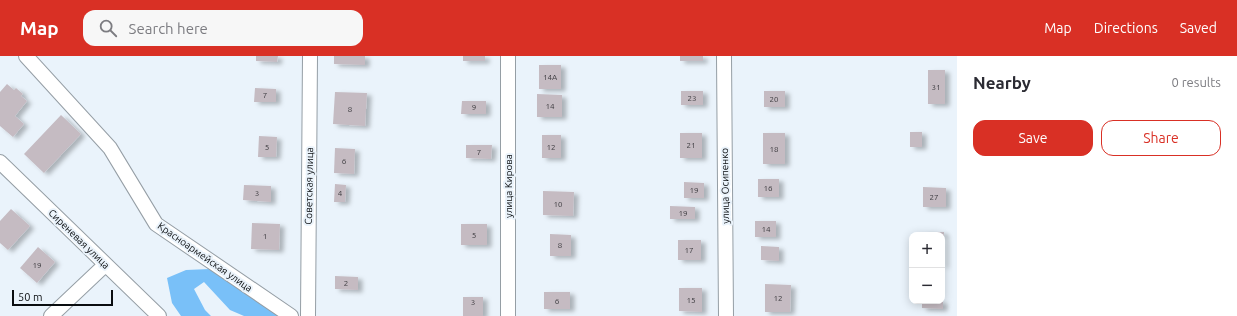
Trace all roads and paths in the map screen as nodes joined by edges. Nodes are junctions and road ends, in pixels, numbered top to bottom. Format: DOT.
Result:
graph roads {
  1 [pos="26,56"];
  2 [pos="310,56"];
  3 [pos="508,56"];
  4 [pos="724,56"];
  5 [pos="0,162"];
  6 [pos="105,265"];
  7 [pos="51,316"];
  8 [pos="159,316"];
  9 [pos="291,316"];
  10 [pos="308,316"];
  11 [pos="508,316"];
  12 [pos="726,316"];
  1 -- 9 [label="street, Красноармейская улица"];
  2 -- 10 [label="street, Советская улица"];
  3 -- 11 [label="street, улица Кирова"];
  4 -- 12 [label="street, улица Осипенко"];
  5 -- 6 [label="street, Сиреневая улица"];
  6 -- 7 [label="street"];
  6 -- 8 [label="street, Сиреневая улица"];
}
